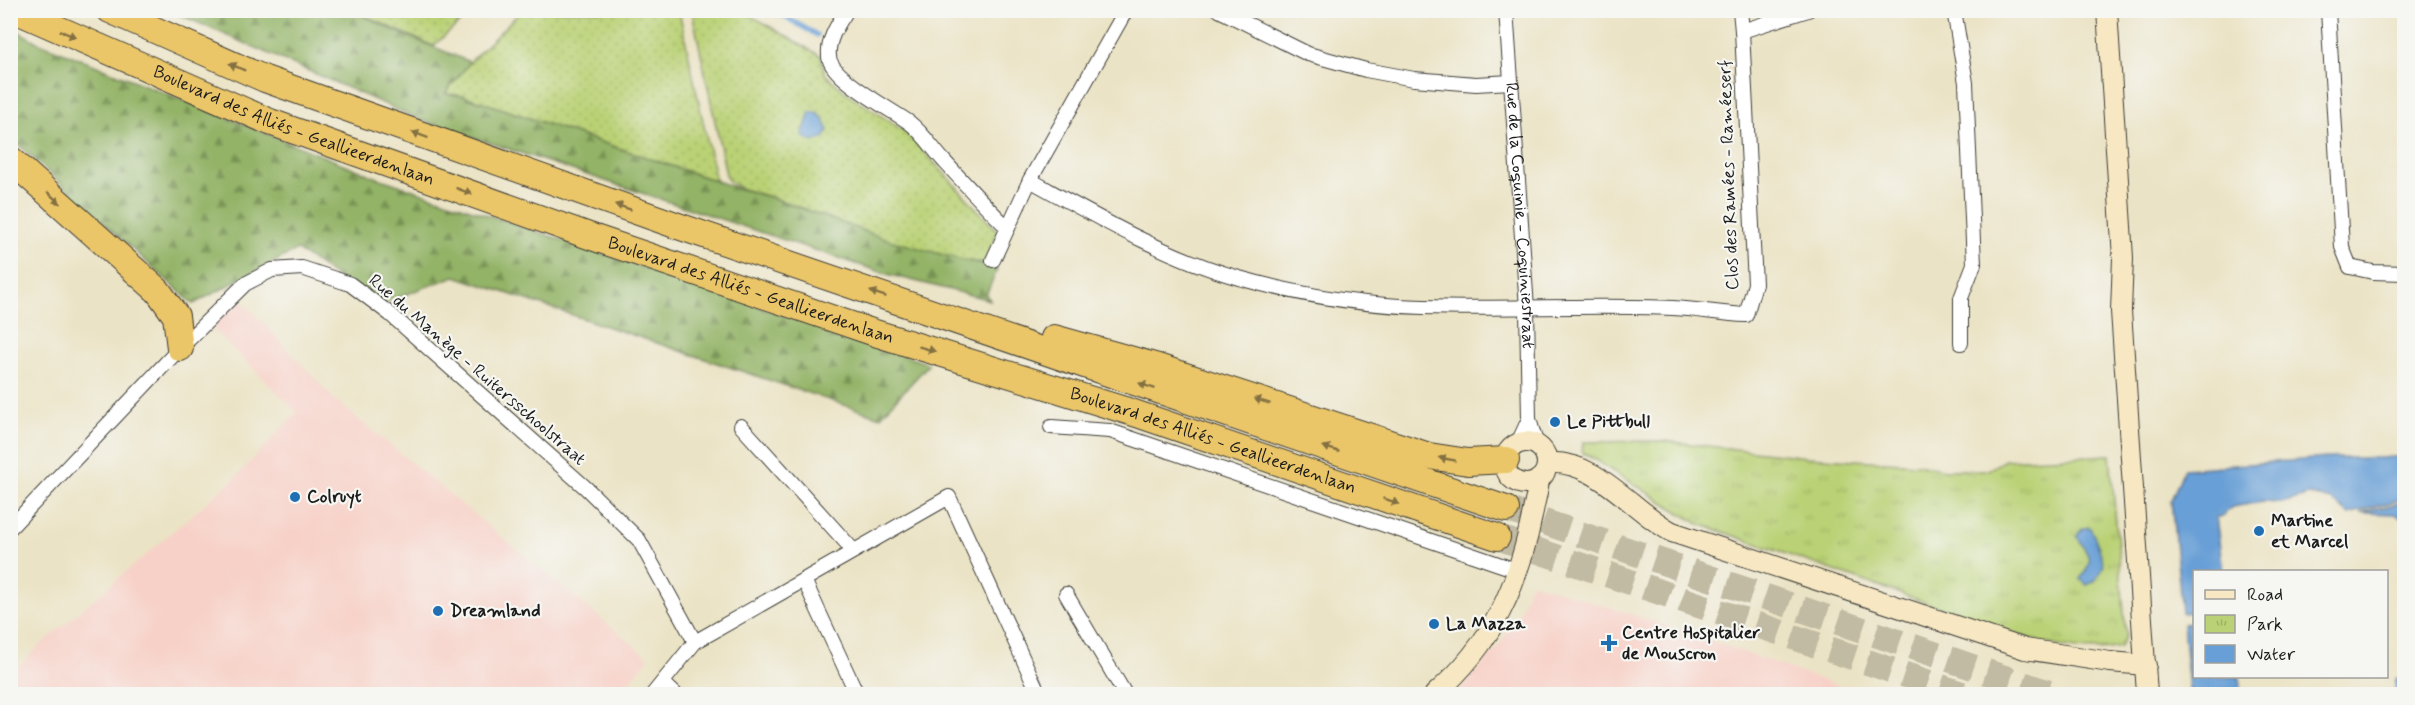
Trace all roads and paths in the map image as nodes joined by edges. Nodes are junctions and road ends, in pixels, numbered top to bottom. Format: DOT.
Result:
graph roads {
  1 [pos="15,10"];
  2 [pos="110,10"];
  3 [pos="847,10"];
  4 [pos="1126,10"];
  5 [pos="1219,10"];
  6 [pos="1506,10"];
  7 [pos="1740,10"];
  8 [pos="1808,10"];
  9 [pos="1954,10"];
  10 [pos="2107,10"];
  11 [pos="2328,10"];
  12 [pos="1778,15"];
  13 [pos="1742,31"];
  14 [pos="1511,82"];
  15 [pos="10,159"];
  16 [pos="1030,180"];
  17 [pos="1008,228"];
  18 [pos="993,261"];
  19 [pos="2404,273"];
  20 [pos="1527,308"];
  21 [pos="934,313"];
  22 [pos="1961,343"];
  23 [pos="180,348"];
  24 [pos="741,426"];
  25 [pos="1051,427"];
  26 [pos="1520,450"];
  27 [pos="1536,475"];
  28 [pos="1506,509"];
  29 [pos="10,528"];
  30 [pos="1497,537"];
  31 [pos="853,550"];
  32 [pos="1519,571"];
  33 [pos="804,580"];
  34 [pos="1066,594"];
  35 [pos="695,642"];
  36 [pos="2146,665"];
  37 [pos="663,683"];
  38 [pos="653,694"];
  39 [pos="675,694"];
  40 [pos="857,694"];
  41 [pos="1039,694"];
  42 [pos="1125,694"];
  43 [pos="1435,694"];
  44 [pos="1761,694"];
  45 [pos="1783,694"];
  46 [pos="2147,694"];
  1 -- 30 [label="highway, Boulevard des Alliés - Geallieerdenlaan, one-way"];
  21 -- 2 [label="highway, Boulevard des Alliés - Geallieerdenlaan, one-way"];
  3 -- 17 [label="street"];
  4 -- 16 [label="street"];
  5 -- 14 [label="street"];
  6 -- 14 [label="street, Rue de la Coquinie - Coquiniestraat"];
  7 -- 13 [label="street, Clos des Ramées - Raméeserf"];
  8 -- 12 [label="street"];
  9 -- 22 [label="street"];
  10 -- 36 [label="street"];
  11 -- 19 [label="street"];
  12 -- 13 [label="street"];
  13 -- 20 [label="street, Clos des Ramées - Raméeserf"];
  14 -- 20 [label="street, Rue de la Coquinie - Coquiniestraat"];
  15 -- 23 [label="highway, one-way"];
  16 -- 17 [label="street"];
  16 -- 20 [label="street"];
  17 -- 18 [label="street"];
  20 -- 26 [label="street, Rue de la Coquinie - Coquiniestraat"];
  26 -- 21 [label="highway, one-way"];
  28 -- 21 [label="highway, Boulevard des Alliés - Geallieerdenlaan, one-way"];
  23 -- 29 [label="street, Rue du Manège - Ruitersschoolstraat"];
  23 -- 35 [label="street, Rue du Manège - Ruitersschoolstraat"];
  24 -- 31 [label="street"];
  25 -- 32 [label="street"];
  26 -- 27 [label="street, Rue de la Coquinie - Coquiniestraat"];
  26 -- 27 [label="street, Rue de la Coquinie - Coquiniestraat"];
  27 -- 32 [label="street, Rue de la Coquinie - Coquiniestraat"];
  27 -- 36 [label="street"];
  31 -- 33 [label="street"];
  31 -- 41 [label="street"];
  32 -- 43 [label="street, Rue de la Coquinie - Coquiniestraat"];
  33 -- 35 [label="street"];
  33 -- 40 [label="street"];
  34 -- 42 [label="street"];
  35 -- 37 [label="street"];
  36 -- 46 [label="street"];
  37 -- 38 [label="street"];
  37 -- 39 [label="street"];
  44 -- 45 [label="lane"];
}
